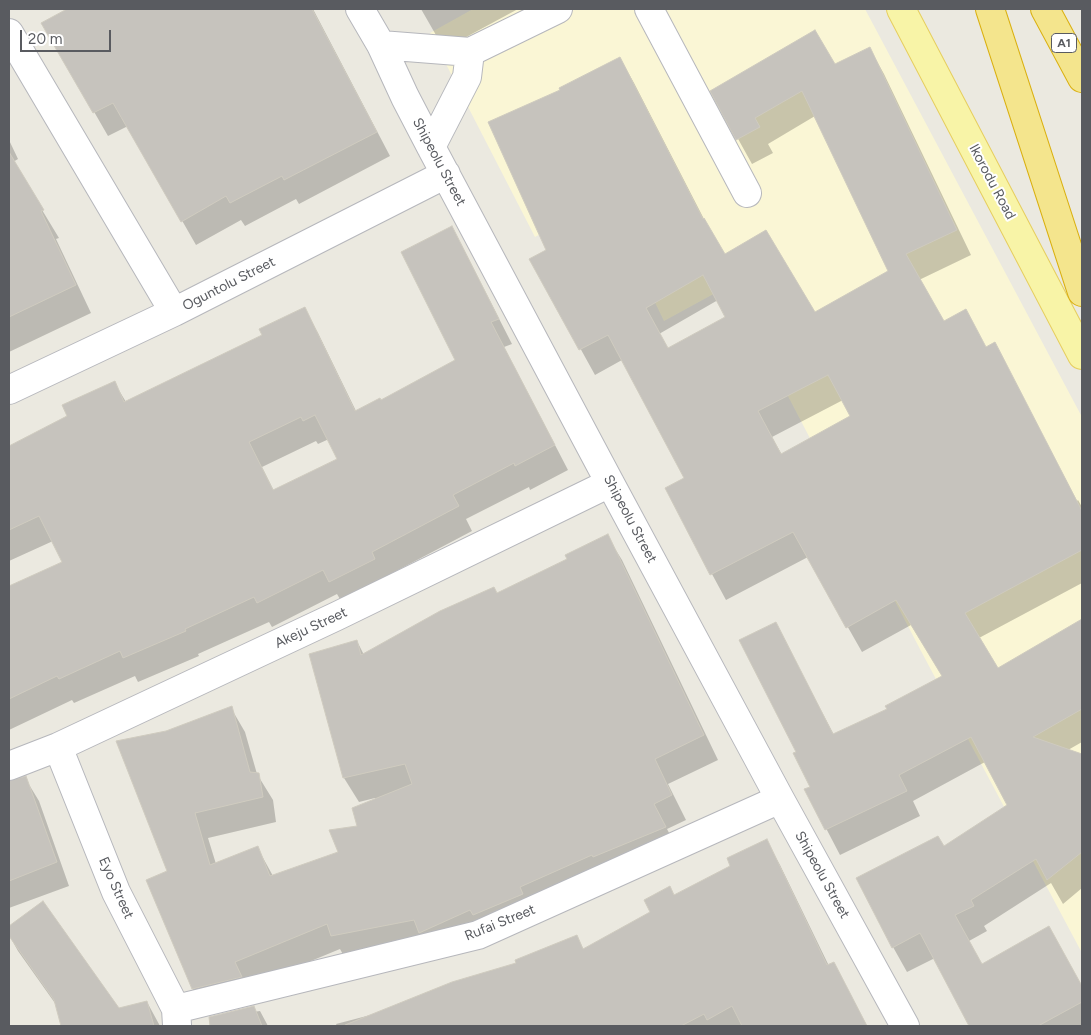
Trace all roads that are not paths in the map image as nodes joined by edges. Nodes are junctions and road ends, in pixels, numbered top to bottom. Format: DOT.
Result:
graph roads {
  1 [pos="360,9"];
  2 [pos="558,9"];
  3 [pos="649,9"];
  4 [pos="901,9"];
  5 [pos="990,9"];
  6 [pos="1045,9"];
  7 [pos="9,33"];
  8 [pos="380,45"];
  9 [pos="470,52"];
  10 [pos="1082,78"];
  11 [pos="431,147"];
  12 [pos="446,174"];
  13 [pos="747,193"];
  14 [pos="1082,292"];
  15 [pos="174,312"];
  16 [pos="1082,355"];
  17 [pos="9,390"];
  18 [pos="610,483"];
  19 [pos="58,748"];
  20 [pos="9,766"];
  21 [pos="780,799"];
  22 [pos="176,1017"];
  23 [pos="905,1026"];
  1 -- 8 [label="street, Shipeolu Street"];
  2 -- 9 [label="street"];
  3 -- 13 [label="street"];
  4 -- 16 [label="main road, Ikorodu Road"];
  5 -- 14 [label="highway"];
  6 -- 10 [label="highway, A1"];
  7 -- 15 [label="street"];
  8 -- 9 [label="street"];
  8 -- 11 [label="street, Shipeolu Street"];
  9 -- 11 [label="street"];
  11 -- 12 [label="street, Shipeolu Street"];
  12 -- 15 [label="street, Oguntolu Street"];
  12 -- 18 [label="street, Shipeolu Street"];
  15 -- 17 [label="street, Oguntolu Street"];
  18 -- 19 [label="street, Akeju Street"];
  18 -- 21 [label="street, Shipeolu Street"];
  19 -- 20 [label="street, Akeju Street"];
  19 -- 22 [label="street, Eyo Street"];
  21 -- 22 [label="street, Rufai Street"];
  21 -- 23 [label="street, Shipeolu Street"];
}
